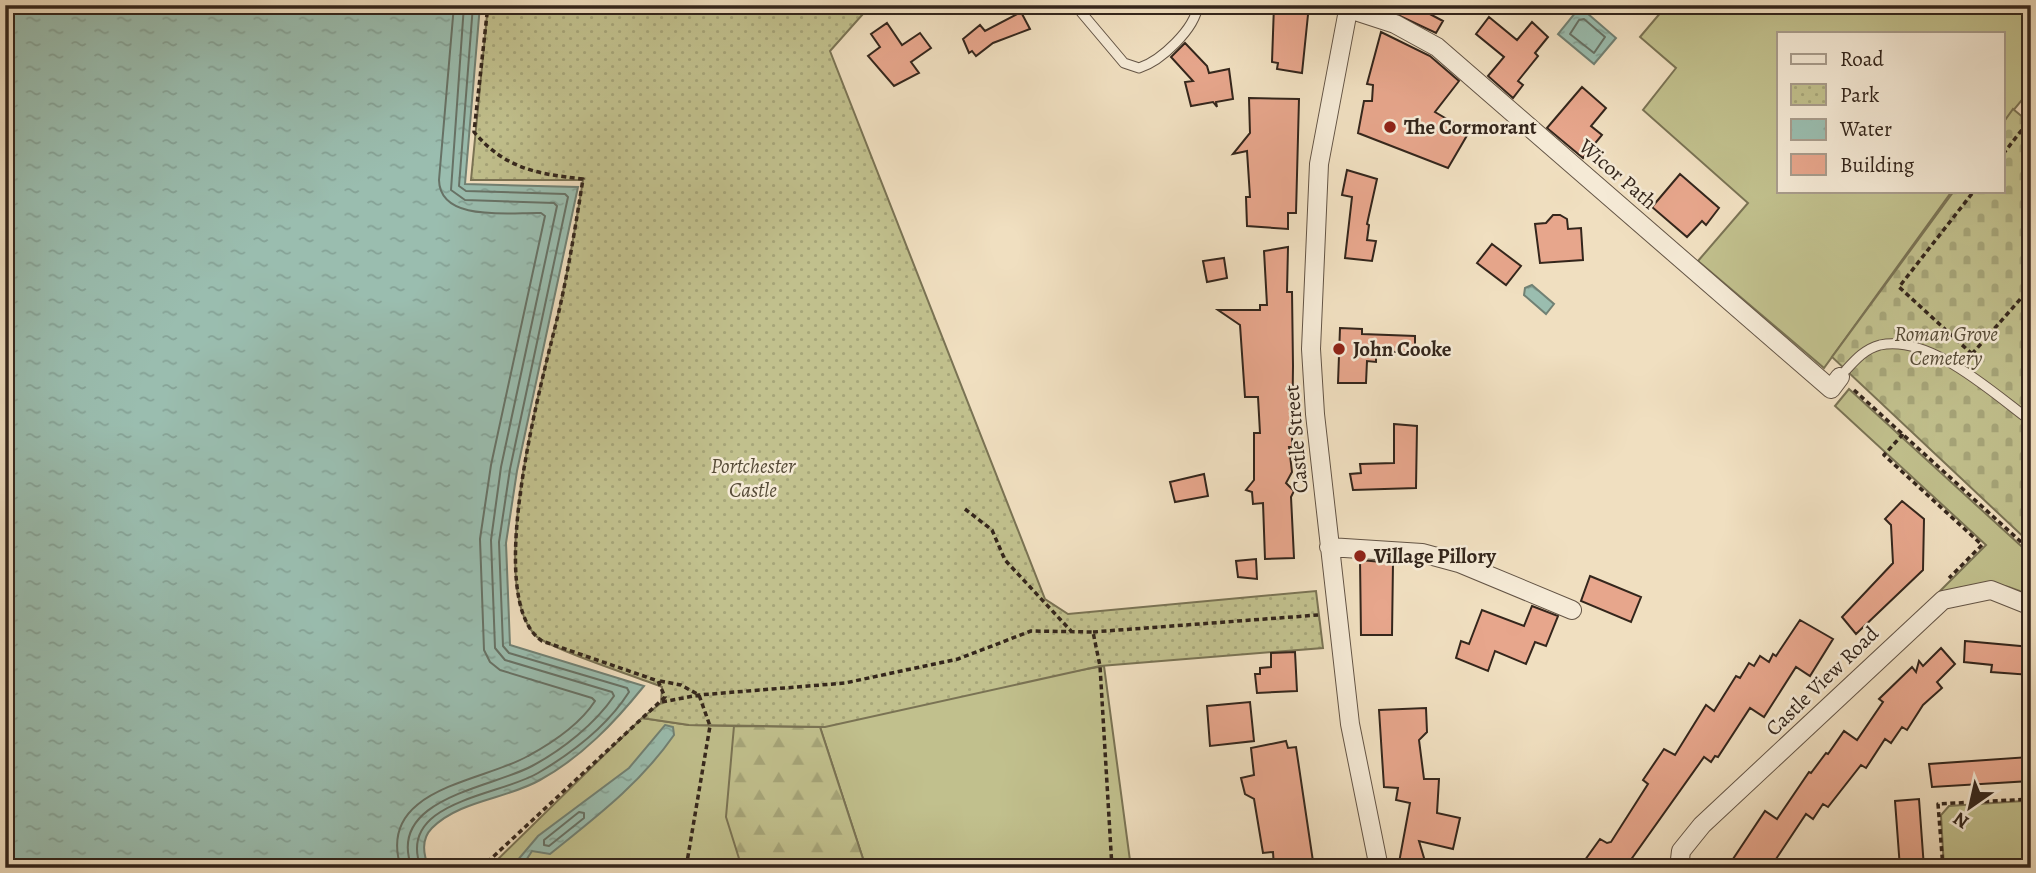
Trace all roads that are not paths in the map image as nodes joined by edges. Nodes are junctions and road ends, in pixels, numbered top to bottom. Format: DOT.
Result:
graph roads {
  1 [pos="1198,5"];
  2 [pos="1350,6"];
  3 [pos="1081,12"];
  4 [pos="1843,374"];
  5 [pos="2031,421"];
  6 [pos="1329,547"];
  7 [pos="2031,606"];
  8 [pos="1572,610"];
  9 [pos="1380,868"];
  10 [pos="1679,868"];
  1 -- 3 [label="lane"];
  2 -- 4 [label="street, Wicor Path"];
  2 -- 6 [label="street, Castle Street"];
  4 -- 5 [label="lane"];
  6 -- 8 [label="street"];
  6 -- 9 [label="street, Castle Street"];
  7 -- 10 [label="street, Castle View Road"];
}
